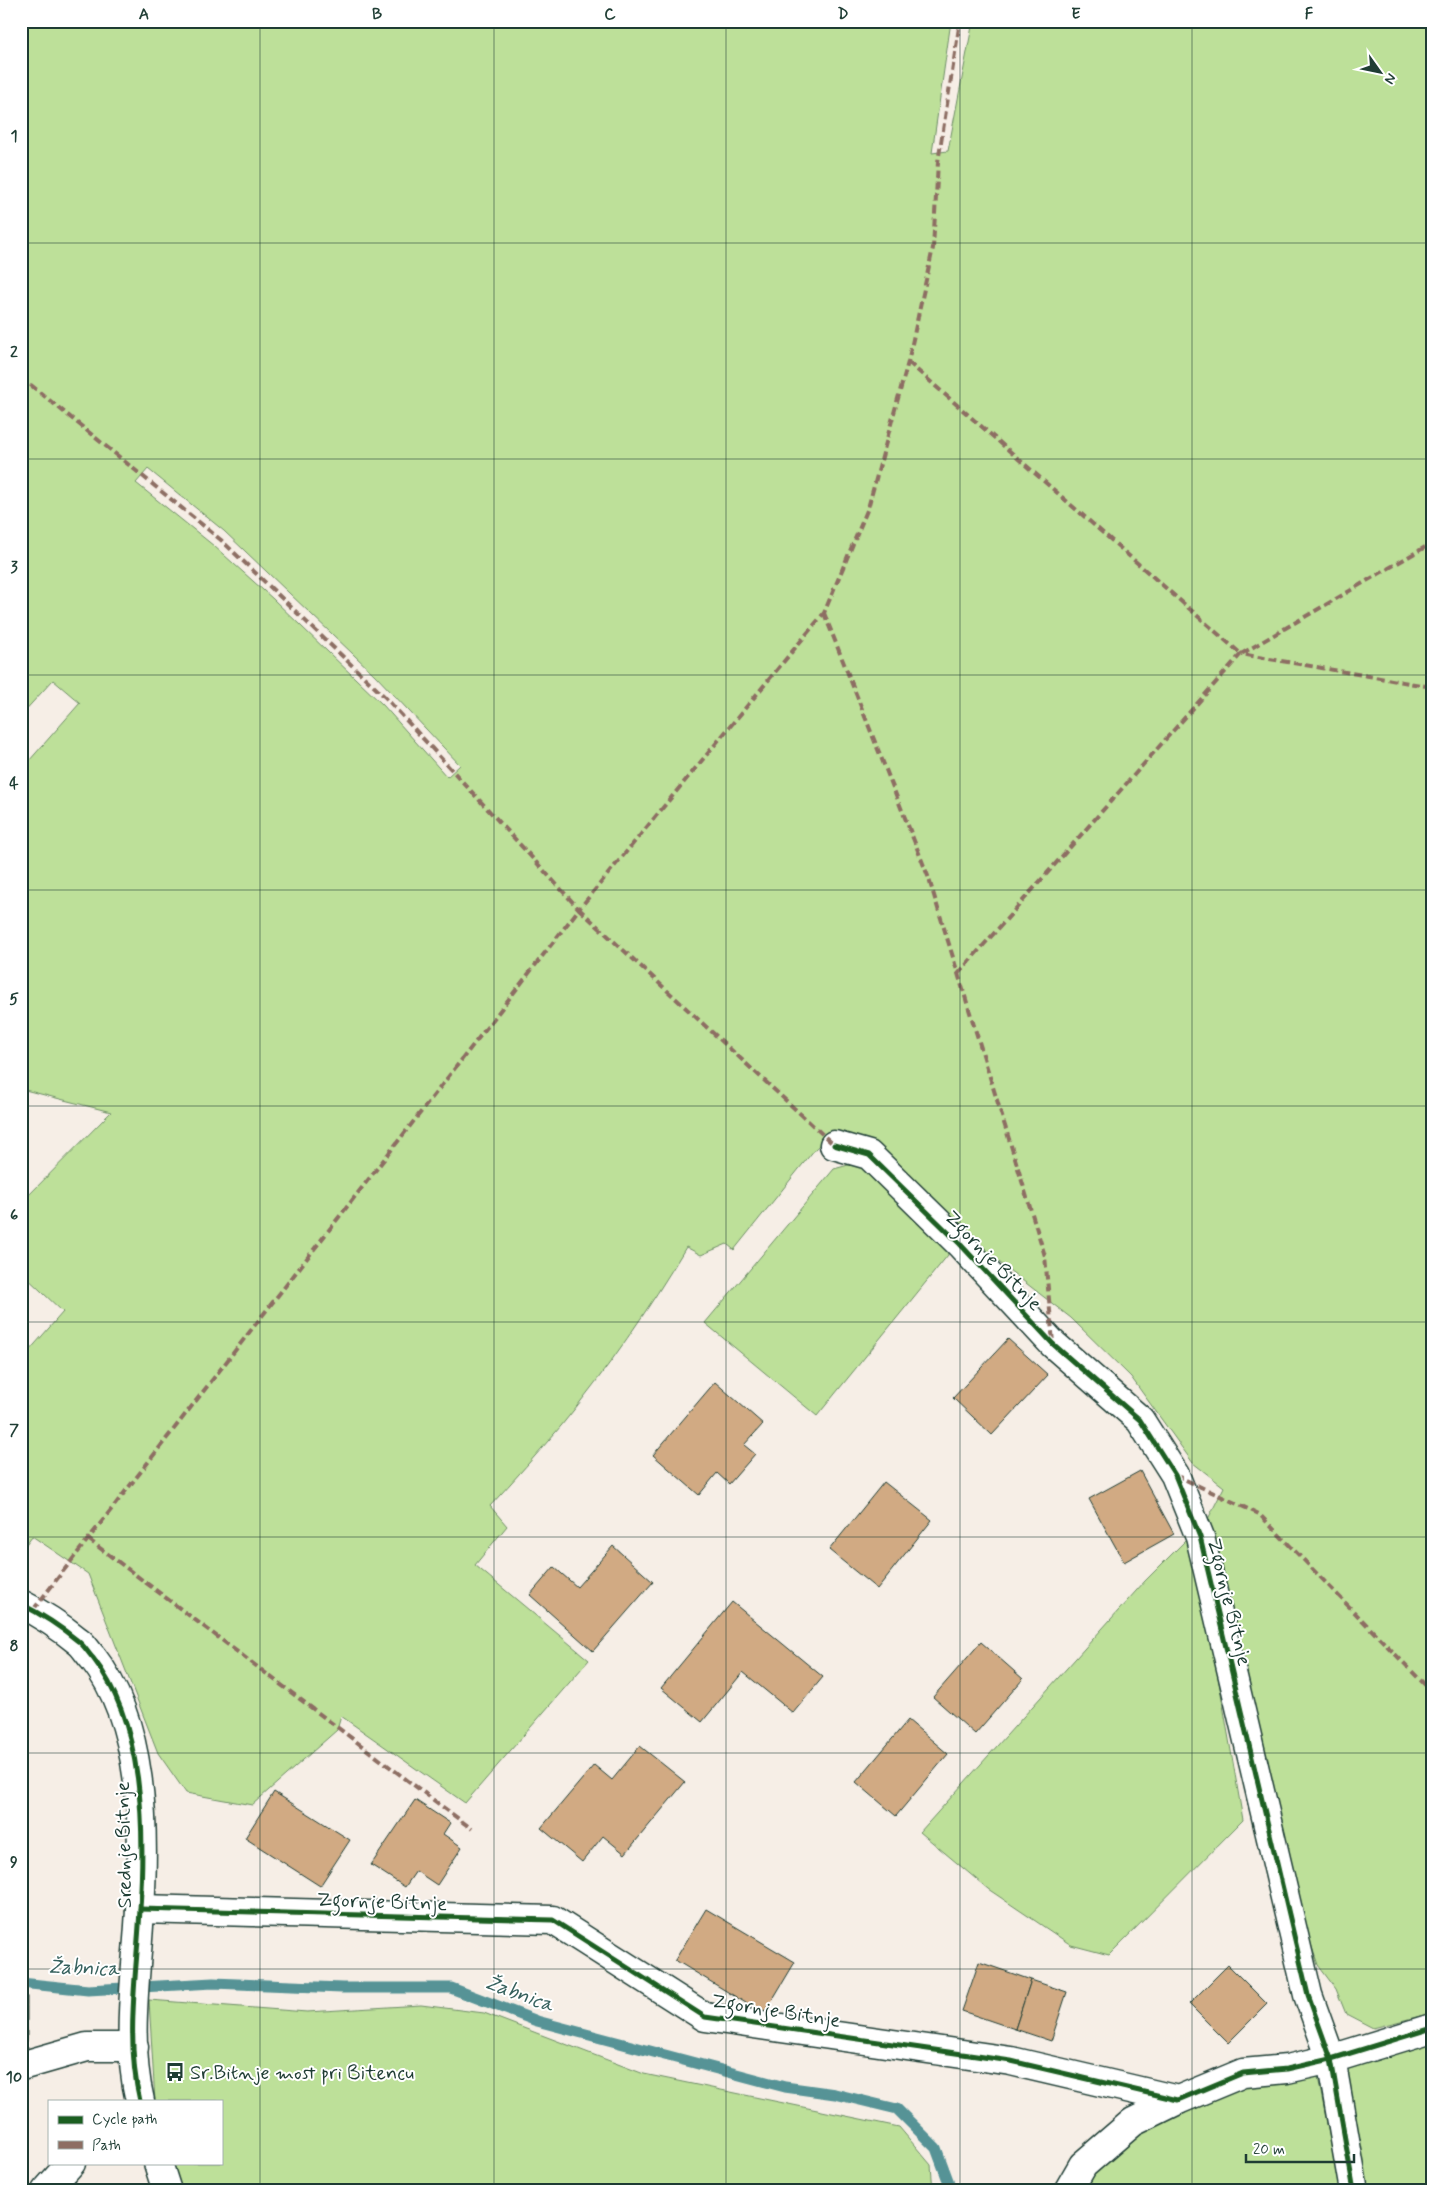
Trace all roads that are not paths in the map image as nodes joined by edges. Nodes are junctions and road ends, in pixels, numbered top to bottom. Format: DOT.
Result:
graph roads {
  1 [pos="834,1145"];
  2 [pos="21,1604"];
  3 [pos="140,1909"];
  4 [pos="1432,2028"];
  5 [pos="134,2037"];
  6 [pos="1331,2059"];
  7 [pos="21,2066"];
  8 [pos="140,2100"];
  9 [pos="1178,2100"];
  10 [pos="70,2164"];
  11 [pos="158,2164"];
  12 [pos="46,2191"];
  13 [pos="167,2191"];
  14 [pos="1068,2191"];
  15 [pos="1354,2191"];
  1 -- 6 [label="street, Zgornje Bitnje"];
  2 -- 3 [label="street, Srednje Bitnje"];
  3 -- 5 [label="street, Srednje Bitnje"];
  3 -- 9 [label="street, Zgornje Bitnje"];
  4 -- 6 [label="street"];
  5 -- 7 [label="street"];
  5 -- 8 [label="street"];
  6 -- 9 [label="street"];
  6 -- 15 [label="street, Zgornje Bitnje"];
  9 -- 14 [label="street"];
  10 -- 12 [label="street"];
  11 -- 13 [label="street"];
}
